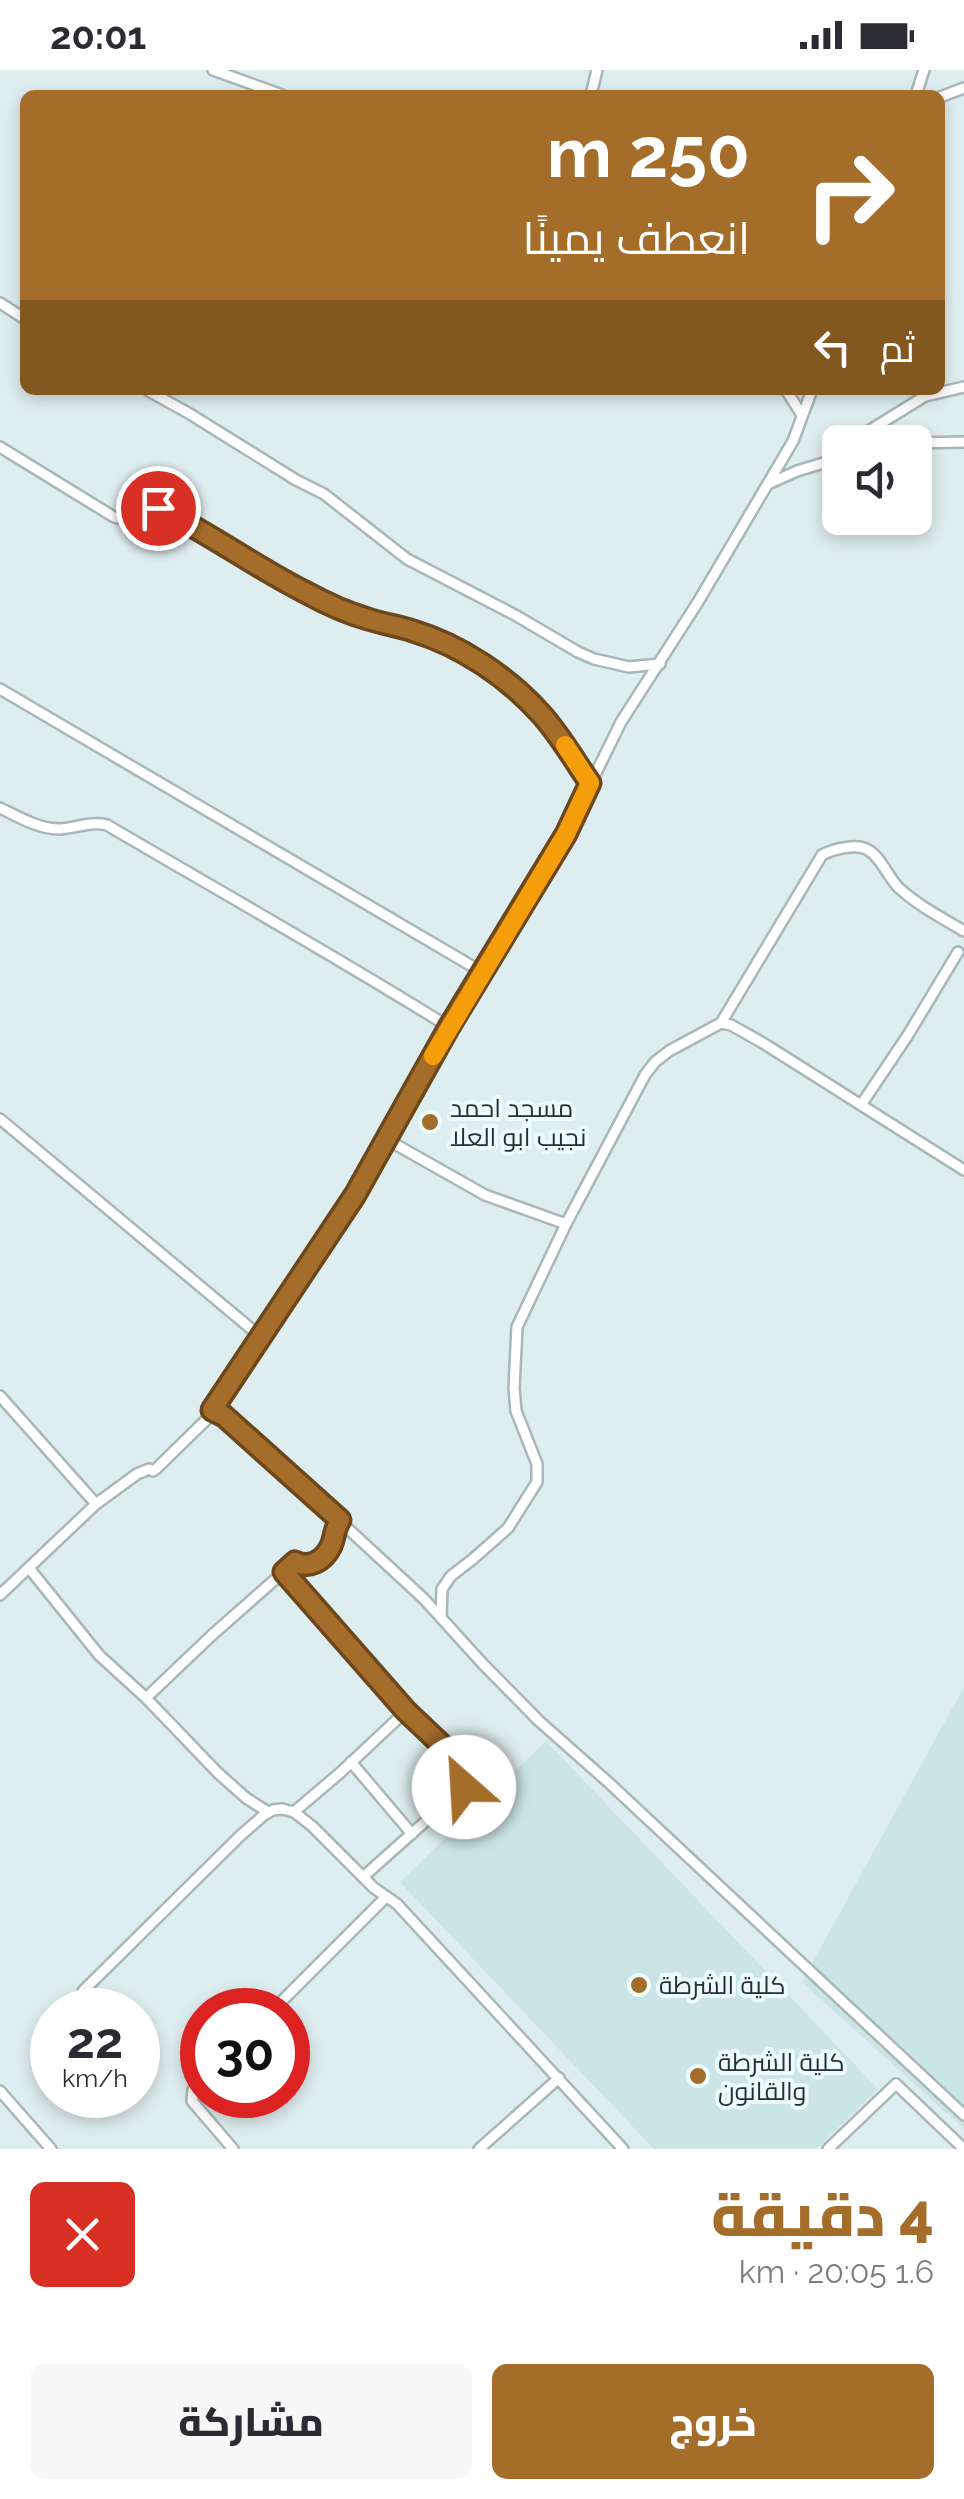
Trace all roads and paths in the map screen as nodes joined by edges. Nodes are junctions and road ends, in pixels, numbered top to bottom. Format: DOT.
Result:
graph roads {
  1 [pos="213,70"];
  2 [pos="268,90"];
  3 [pos="156,395"];
  4 [pos="789,395"];
  5 [pos="810,395"];
  6 [pos="930,395"];
  7 [pos="802,415"];
  8 [pos="878,425"];
  9 [pos="932,441"];
  10 [pos="964,442"];
  11 [pos="0,447"];
  12 [pos="822,460"];
  13 [pos="822,463"];
  14 [pos="814,465"];
  15 [pos="767,485"];
  16 [pos="660,664"];
  17 [pos="0,690"];
  18 [pos="590,783"];
  19 [pos="0,808"];
  20 [pos="964,931"];
  21 [pos="958,952"];
  22 [pos="482,972"];
  23 [pos="720,1023"];
  24 [pos="449,1027"];
  25 [pos="861,1105"];
  26 [pos="0,1118"];
  27 [pos="386,1139"];
  28 [pos="964,1170"];
  29 [pos="566,1224"];
  30 [pos="260,1337"];
  31 [pos="0,1396"];
  32 [pos="212,1410"];
  33 [pos="96,1504"];
  34 [pos="340,1520"];
  35 [pos="29,1568"];
  36 [pos="284,1572"];
  37 [pos="442,1589"];
  38 [pos="0,1595"];
  39 [pos="421,1596"];
  40 [pos="441,1616"];
  41 [pos="146,1698"];
  42 [pos="406,1711"];
  43 [pos="351,1762"];
  44 [pos="268,1812"];
  45 [pos="294,1812"];
  46 [pos="412,1834"];
  47 [pos="363,1877"];
  48 [pos="386,1897"];
  49 [pos="86,1988"];
  50 [pos="295,1988"];
  51 [pos="558,2078"];
  52 [pos="0,2091"];
  53 [pos="964,2115"];
  54 [pos="207,2118"];
  55 [pos="51,2149"];
  56 [pos="234,2149"];
  57 [pos="478,2149"];
  58 [pos="623,2149"];
  59 [pos="828,2149"];
  60 [pos="964,2149"];
  1 -- 2 [label="street"];
  3 -- 16 [label="street"];
  4 -- 7 [label="street"];
  5 -- 7 [label="street"];
  6 -- 8 [label="street"];
  7 -- 15 [label="street"];
  9 -- 10 [label="street"];
  11 -- 18 [label="street"];
  12 -- 14 [label="street"];
  13 -- 14 [label="street"];
  14 -- 15 [label="street"];
  15 -- 16 [label="street"];
  16 -- 18 [label="street"];
  17 -- 22 [label="street"];
  18 -- 22 [label="street"];
  19 -- 24 [label="street"];
  20 -- 23 [label="street"];
  21 -- 25 [label="street"];
  22 -- 24 [label="street"];
  23 -- 25 [label="street"];
  23 -- 29 [label="street"];
  24 -- 27 [label="street"];
  25 -- 28 [label="street"];
  26 -- 30 [label="street"];
  27 -- 29 [label="street"];
  27 -- 30 [label="street"];
  29 -- 37 [label="street"];
  30 -- 32 [label="street"];
  31 -- 33 [label="street"];
  32 -- 33 [label="street"];
  32 -- 34 [label="street"];
  33 -- 35 [label="street"];
  34 -- 36 [label="street"];
  34 -- 39 [label="street"];
  35 -- 38 [label="street"];
  35 -- 41 [label="street"];
  36 -- 41 [label="street"];
  36 -- 42 [label="street"];
  37 -- 39 [label="street"];
  37 -- 40 [label="street"];
  39 -- 40 [label="street"];
  40 -- 53 [label="street"];
  41 -- 44 [label="street"];
  42 -- 43 [label="street"];
  42 -- 46 [label="street"];
  43 -- 45 [label="street"];
  43 -- 46 [label="street"];
  44 -- 45 [label="street"];
  44 -- 49 [label="street"];
  45 -- 47 [label="street"];
  46 -- 47 [label="street"];
  47 -- 48 [label="street"];
  48 -- 50 [label="street"];
  48 -- 51 [label="street"];
  51 -- 57 [label="street"];
  51 -- 58 [label="street"];
  52 -- 55 [label="street"];
  54 -- 56 [label="street"];
  59 -- 60 [label="street"];
}
